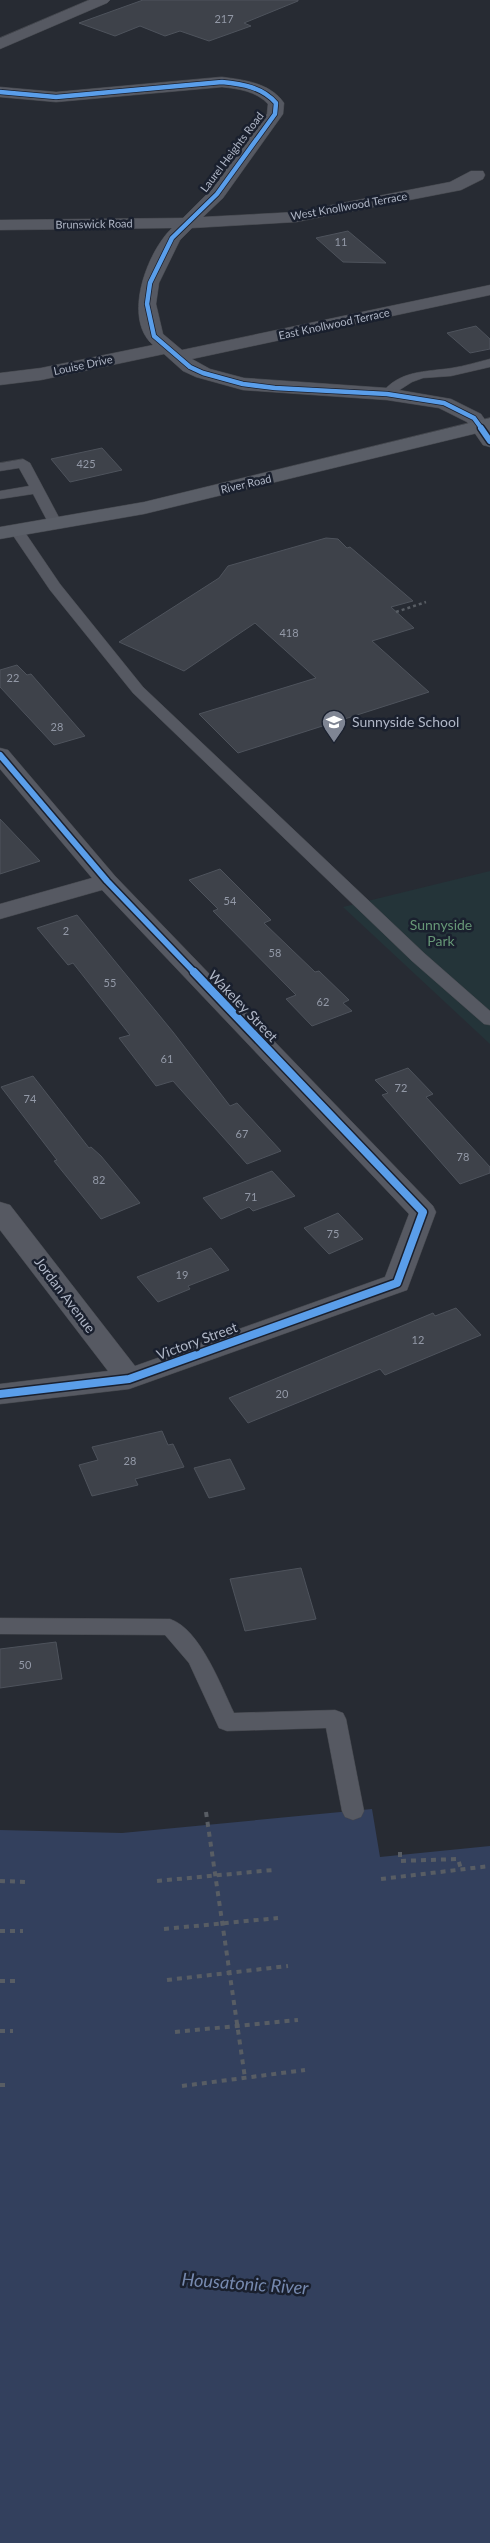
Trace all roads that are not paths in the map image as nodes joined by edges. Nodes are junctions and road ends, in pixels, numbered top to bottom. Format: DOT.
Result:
graph roads {
  1 [pos="102,0"];
  2 [pos="0,44"];
  3 [pos="0,92"];
  4 [pos="477,175"];
  5 [pos="188,222"];
  6 [pos="0,225"];
  7 [pos="490,290"];
  8 [pos="172,353"];
  9 [pos="490,363"];
  10 [pos="0,379"];
  11 [pos="387,394"];
  12 [pos="487,430"];
  13 [pos="0,467"];
  14 [pos="37,489"];
  15 [pos="0,495"];
  16 [pos="56,524"];
  17 [pos="9,532"];
  18 [pos="0,755"];
  19 [pos="107,881"];
  20 [pos="0,912"];
  21 [pos="490,1020"];
  22 [pos="0,1211"];
  23 [pos="396,1283"];
  24 [pos="129,1379"];
  25 [pos="0,1394"];
  26 [pos="0,1626"];
  27 [pos="354,1811"];
  1 -- 2 [label="street"];
  3 -- 5 [label="street, Laurel Heights Road"];
  4 -- 5 [label="street, West Knollwood Terrace"];
  5 -- 6 [label="street, Brunswick Road"];
  5 -- 8 [label="street, Laurel Heights Road"];
  7 -- 8 [label="street, East Knollwood Terrace"];
  8 -- 10 [label="street, Louise Drive"];
  8 -- 11 [label="street, Laurel Heights Road"];
  9 -- 11 [label="lane"];
  11 -- 12 [label="street, Laurel Heights Road"];
  12 -- 16 [label="main road, River Road"];
  13 -- 14 [label="lane"];
  14 -- 15 [label="lane"];
  14 -- 16 [label="lane"];
  16 -- 17 [label="main road, River Road"];
  17 -- 21 [label="lane"];
  18 -- 19 [label="street, Wakeley Street"];
  19 -- 20 [label="street"];
  19 -- 23 [label="street, Wakeley Street"];
  22 -- 24 [label="street, Jordan Avenue"];
  23 -- 24 [label="street, Victory Street"];
  24 -- 25 [label="street, Victory Street"];
  26 -- 27 [label="lane"];
}
